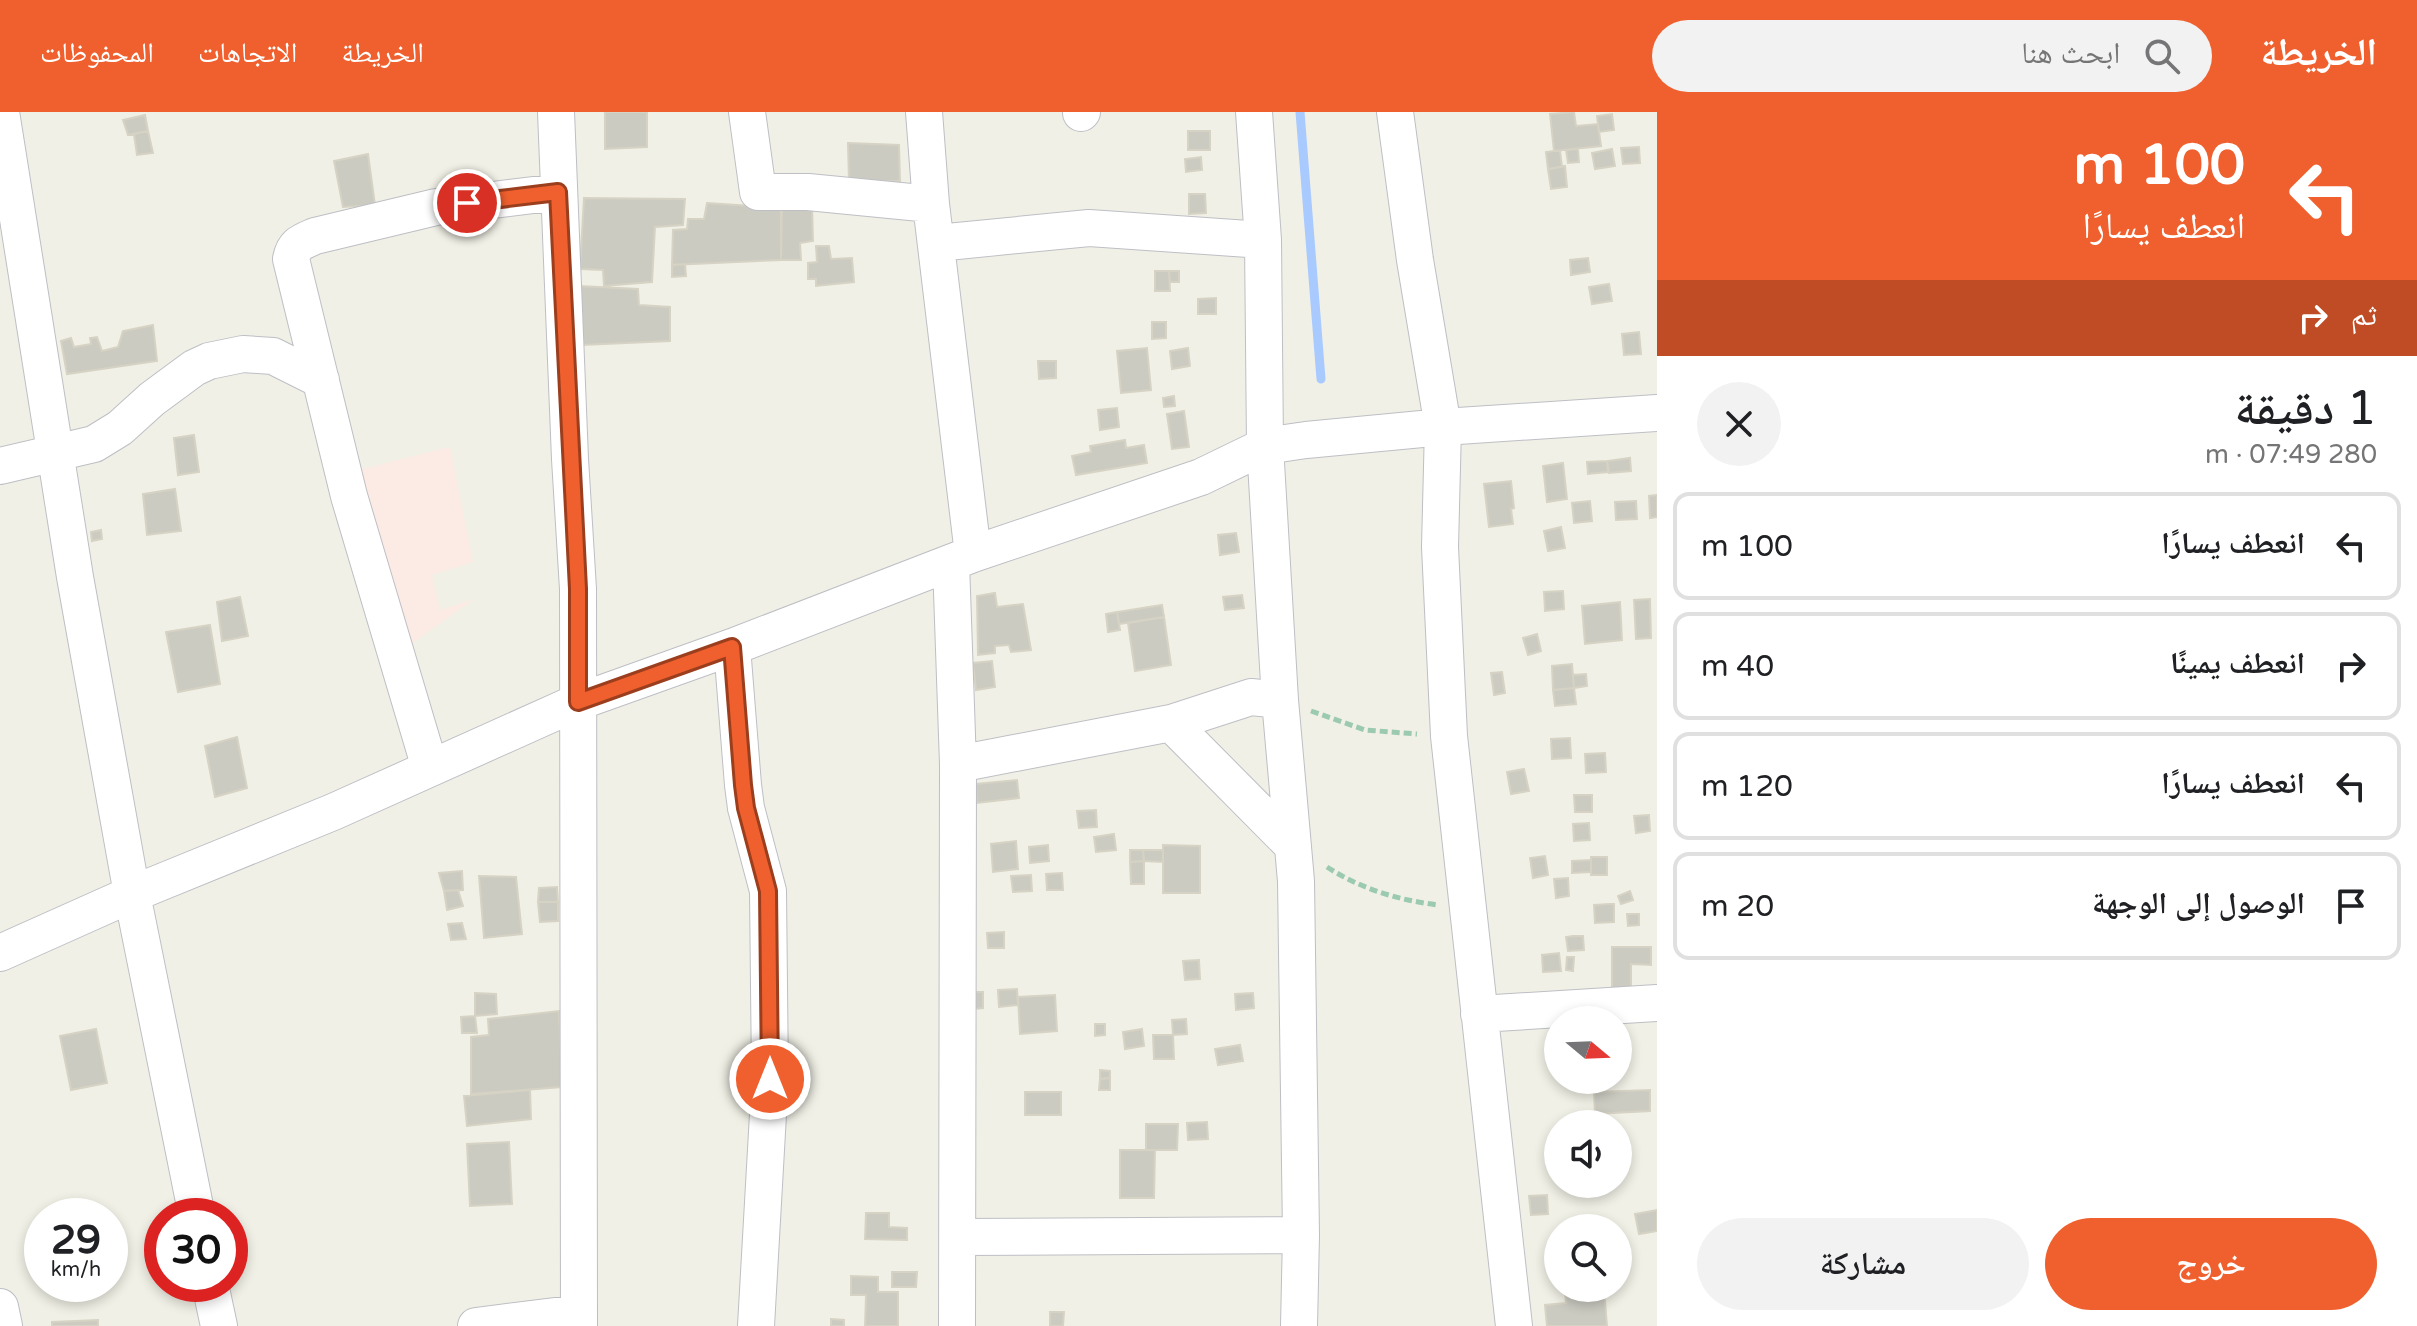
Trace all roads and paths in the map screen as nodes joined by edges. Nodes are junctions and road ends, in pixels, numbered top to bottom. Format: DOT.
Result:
graph roads {
  1 [pos="1,112"];
  2 [pos="556,112"];
  3 [pos="747,112"];
  4 [pos="924,112"];
  5 [pos="1254,112"];
  6 [pos="1395,112"];
  7 [pos="558,192"];
  8 [pos="931,204"];
  9 [pos="1263,240"];
  10 [pos="937,243"];
  11 [pos="321,380"];
  12 [pos="1657,413"];
  13 [pos="1443,427"];
  14 [pos="1265,446"];
  15 [pos="55,453"];
  16 [pos="0,466"];
  17 [pos="962,559"];
  18 [pos="732,647"];
  19 [pos="1280,700"];
  20 [pos="578,702"];
  21 [pos="1171,723"];
  22 [pos="1449,736"];
  23 [pos="958,764"];
  24 [pos="430,768"];
  25 [pos="1293,846"];
  26 [pos="132,894"];
  27 [pos="1467,909"];
  28 [pos="0,953"];
  29 [pos="1657,1003"];
  30 [pos="1479,1014"];
  31 [pos="193,1198"];
  32 [pos="1301,1235"];
  33 [pos="958,1237"];
  34 [pos="214,1302"];
  35 [pos="0,1307"];
  36 [pos="579,1320"];
  37 [pos="4,1326"];
  38 [pos="219,1326"];
  39 [pos="476,1326"];
  40 [pos="756,1326"];
  41 [pos="957,1326"];
  42 [pos="1299,1326"];
  43 [pos="1514,1326"];
  1 -- 15 [label="street"];
  2 -- 7 [label="street"];
  3 -- 8 [label="street"];
  4 -- 8 [label="street"];
  5 -- 9 [label="street"];
  6 -- 13 [label="street"];
  7 -- 11 [label="street"];
  7 -- 20 [label="street"];
  8 -- 10 [label="street"];
  9 -- 10 [label="street"];
  9 -- 14 [label="street"];
  10 -- 17 [label="street"];
  11 -- 15 [label="street"];
  11 -- 24 [label="street"];
  12 -- 13 [label="street"];
  13 -- 14 [label="street"];
  13 -- 22 [label="street"];
  14 -- 17 [label="street"];
  14 -- 19 [label="street"];
  15 -- 16 [label="street"];
  15 -- 26 [label="street"];
  17 -- 18 [label="street"];
  17 -- 23 [label="street"];
  18 -- 20 [label="street"];
  18 -- 40 [label="street"];
  19 -- 21 [label="street"];
  19 -- 22 [label="path"];
  19 -- 25 [label="street"];
  20 -- 24 [label="street"];
  20 -- 36 [label="street"];
  21 -- 23 [label="street"];
  21 -- 25 [label="street"];
  22 -- 27 [label="street"];
  23 -- 33 [label="street"];
  24 -- 26 [label="street"];
  25 -- 27 [label="path"];
  25 -- 32 [label="street"];
  26 -- 28 [label="street"];
  26 -- 31 [label="street"];
  27 -- 30 [label="street"];
  29 -- 30 [label="street"];
  30 -- 43 [label="street"];
  32 -- 33 [label="street"];
  32 -- 42 [label="street"];
  33 -- 41 [label="street"];
  34 -- 38 [label="street"];
  35 -- 37 [label="street"];
  36 -- 39 [label="street"];
}
